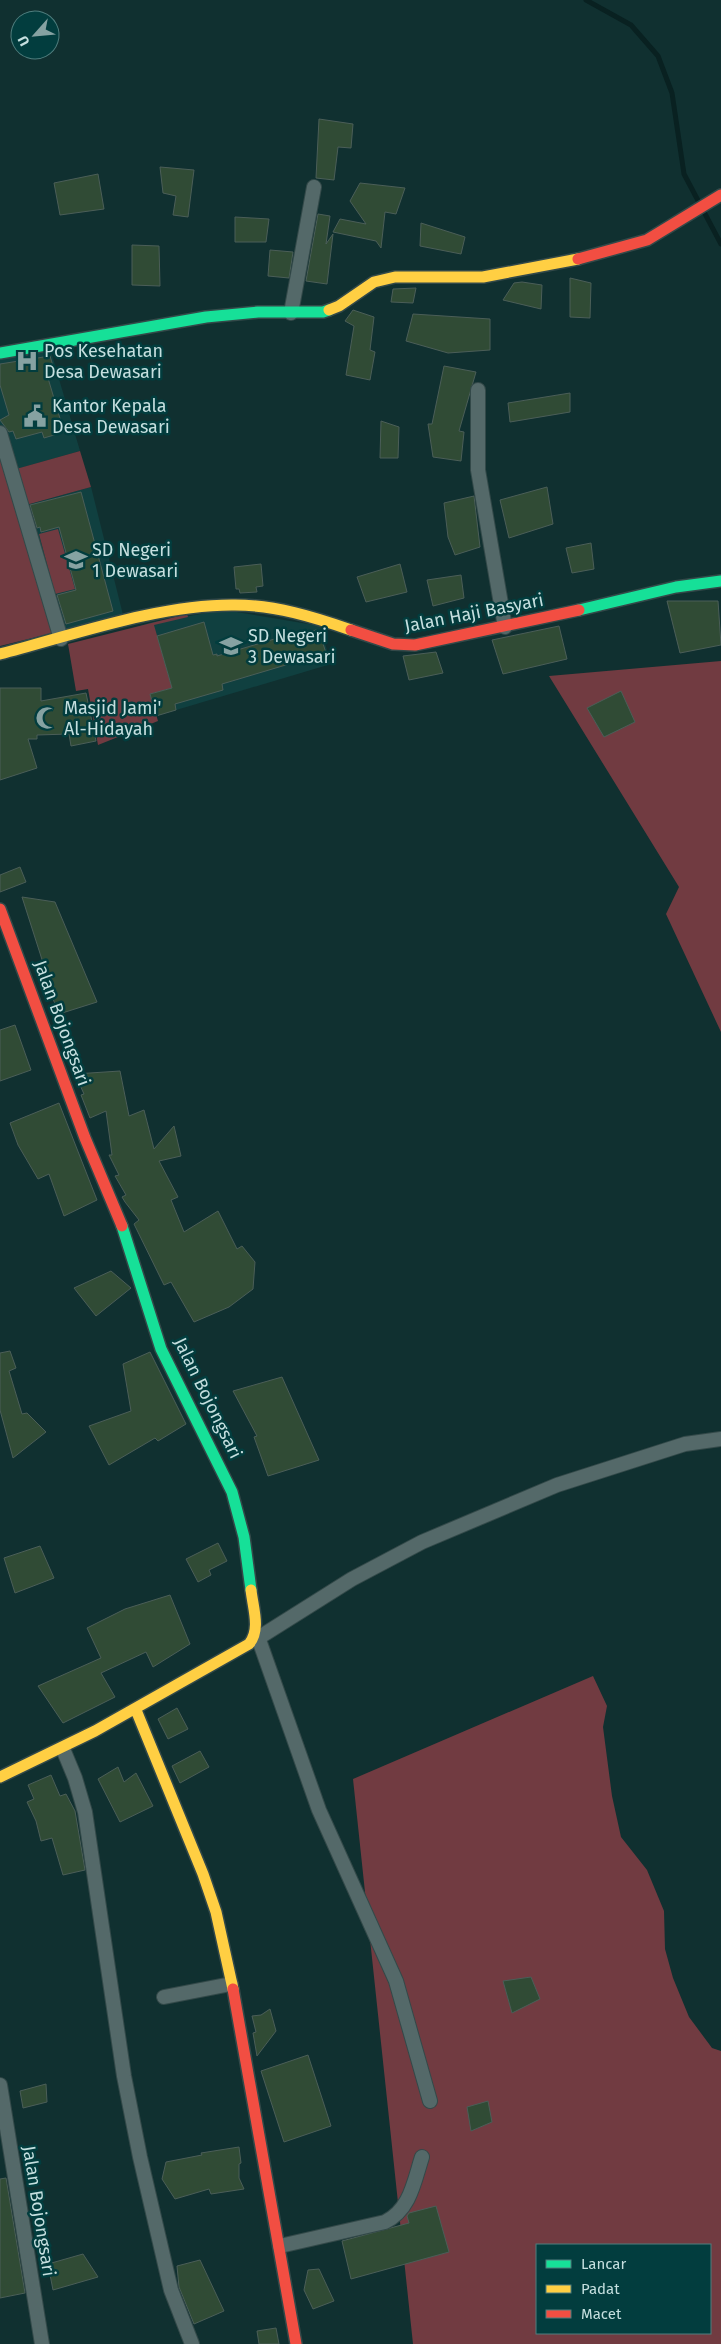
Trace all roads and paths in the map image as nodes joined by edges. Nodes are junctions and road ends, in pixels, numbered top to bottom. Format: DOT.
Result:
graph roads {
  1 [pos="314,187"];
  2 [pos="721,195"];
  3 [pos="292,313"];
  4 [pos="0,353"];
  5 [pos="478,390"];
  6 [pos="0,433"];
  7 [pos="721,581"];
  8 [pos="505,627"];
  9 [pos="60,639"];
  10 [pos="0,654"];
  11 [pos="0,908"];
  12 [pos="721,1438"];
  13 [pos="256,1637"];
  14 [pos="136,1710"];
  15 [pos="63,1749"];
  16 [pos="0,1777"];
  17 [pos="232,1984"];
  18 [pos="164,1997"];
  19 [pos="0,2085"];
  20 [pos="430,2101"];
  21 [pos="422,2157"];
  22 [pos="280,2246"];
  23 [pos="42,2344"];
  24 [pos="192,2344"];
  25 [pos="296,2344"];
  1 -- 3 [label="street"];
  2 -- 3 [label="street"];
  3 -- 4 [label="street"];
  5 -- 8 [label="street"];
  6 -- 9 [label="street"];
  7 -- 8 [label="street, Jalan Haji Basyari"];
  8 -- 9 [label="street, Jalan Haji Basyari"];
  9 -- 10 [label="street, Jalan Haji Basyari"];
  11 -- 13 [label="street, Jalan Bojongsari"];
  12 -- 13 [label="street"];
  13 -- 14 [label="street"];
  13 -- 20 [label="street"];
  14 -- 15 [label="street"];
  14 -- 17 [label="street"];
  15 -- 16 [label="street"];
  15 -- 24 [label="street"];
  17 -- 18 [label="street"];
  17 -- 22 [label="street"];
  19 -- 23 [label="street, Jalan Bojongsari"];
  21 -- 22 [label="street"];
  22 -- 25 [label="street"];
}
